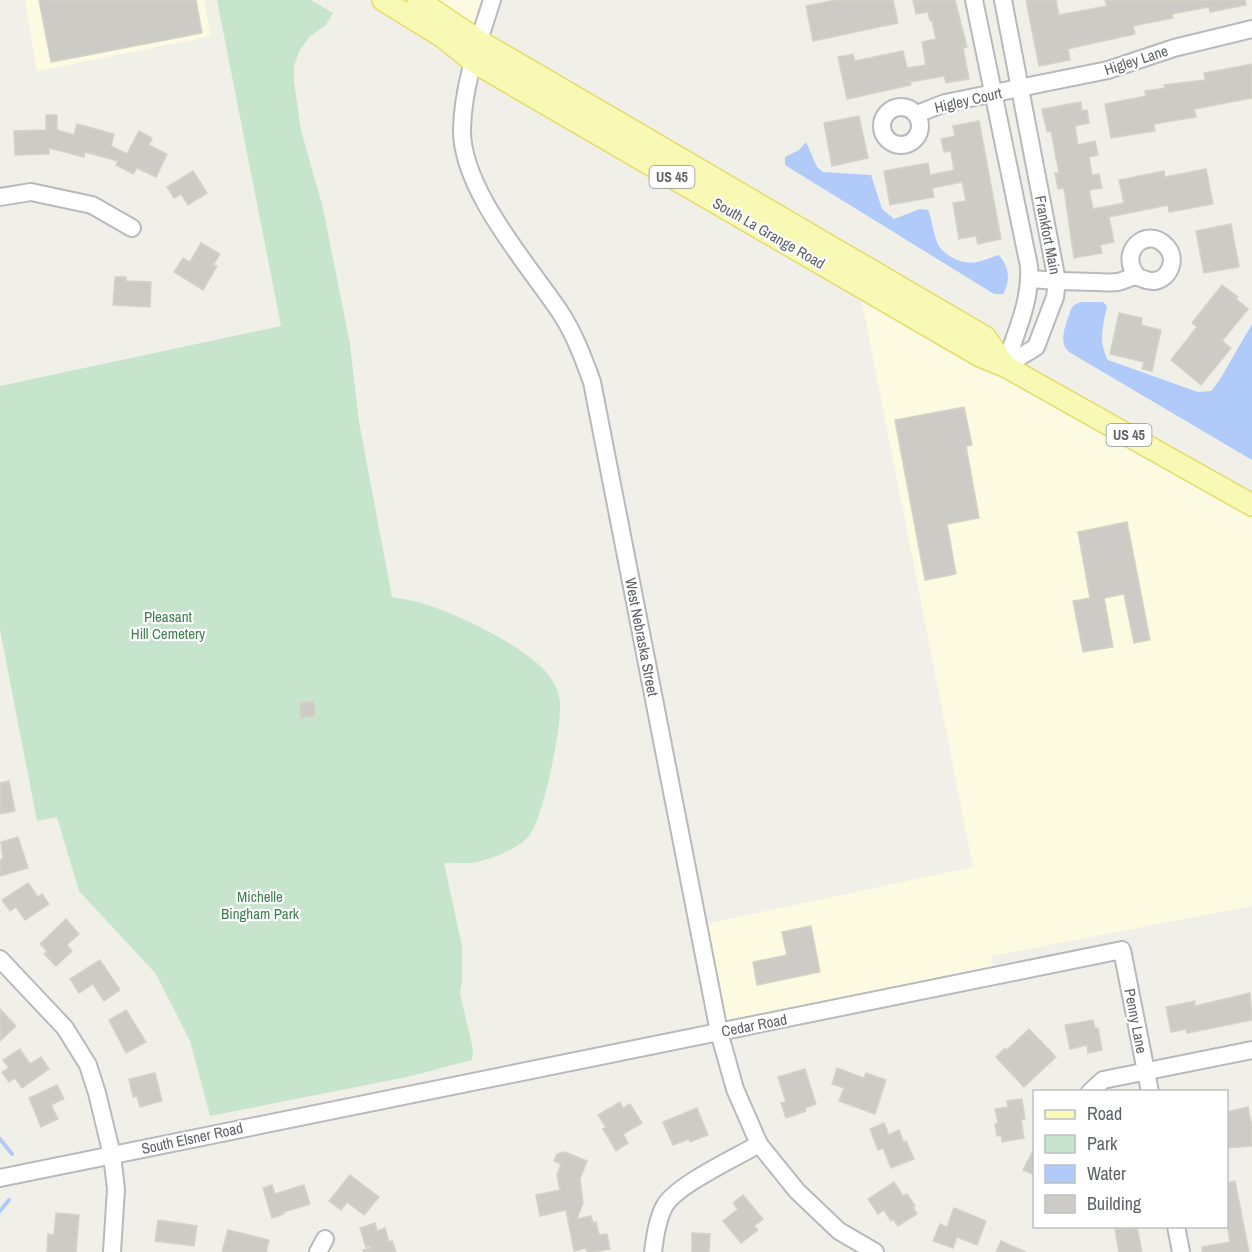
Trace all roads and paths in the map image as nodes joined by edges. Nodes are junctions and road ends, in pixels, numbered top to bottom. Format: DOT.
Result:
graph roads {
  1 [pos="383,0"];
  2 [pos="418,0"];
  3 [pos="492,0"];
  4 [pos="974,0"];
  5 [pos="1003,0"];
  6 [pos="1252,29"];
  7 [pos="480,41"];
  8 [pos="474,62"];
  9 [pos="1020,88"];
  10 [pos="992,93"];
  11 [pos="917,114"];
  12 [pos="0,197"];
  13 [pos="132,228"];
  14 [pos="1137,276"];
  15 [pos="1030,279"];
  16 [pos="1057,281"];
  17 [pos="1005,366"];
  18 [pos="1252,505"];
  19 [pos="1122,950"];
  20 [pos="0,958"];
  21 [pos="719,1032"];
  22 [pos="1252,1050"];
  23 [pos="1146,1070"];
  24 [pos="1092,1090"];
  25 [pos="1150,1090"];
  26 [pos="385,1098"];
  27 [pos="759,1144"];
  28 [pos="112,1155"];
  29 [pos="0,1178"];
  30 [pos="1176,1228"];
  31 [pos="112,1252"];
  32 [pos="653,1252"];
  33 [pos="875,1252"];
  34 [pos="1180,1252"];
  1 -- 8 [label="main road, South La Grange Road / US 45"];
  2 -- 7 [label="main road, South La Grange Road / US 45"];
  3 -- 7 [label="street, West Nebraska Street"];
  4 -- 10 [label="street, Frankfort Main"];
  5 -- 9 [label="street, Frankfort Main"];
  6 -- 9 [label="street, Higley Lane"];
  7 -- 8 [label="street, West Nebraska Street"];
  7 -- 17 [label="main road, South La Grange Road / US 45"];
  8 -- 17 [label="main road, South La Grange Road / US 45"];
  8 -- 21 [label="street, West Nebraska Street"];
  9 -- 10 [label="street, Higley Court"];
  9 -- 16 [label="street, Frankfort Main"];
  10 -- 11 [label="street, Higley Court"];
  10 -- 15 [label="street, Frankfort Main"];
  12 -- 13 [label="street"];
  14 -- 16 [label="street"];
  15 -- 16 [label="street"];
  15 -- 17 [label="street, Frankfort Main"];
  16 -- 17 [label="street, Frankfort Main"];
  17 -- 18 [label="main road, South La Grange Road / US 45"];
  19 -- 21 [label="street, Cedar Road"];
  19 -- 23 [label="street, Penny Lane"];
  20 -- 28 [label="street"];
  21 -- 26 [label="street, Cedar Road"];
  21 -- 27 [label="street, West Nebraska Street"];
  22 -- 23 [label="street"];
  23 -- 24 [label="street"];
  23 -- 25 [label="street, Penny Lane"];
  26 -- 28 [label="street, South Elsner Road"];
  27 -- 32 [label="street"];
  27 -- 33 [label="street, West Nebraska Street"];
  28 -- 29 [label="street, South Elsner Road"];
  28 -- 31 [label="street"];
  30 -- 34 [label="street"];
}
